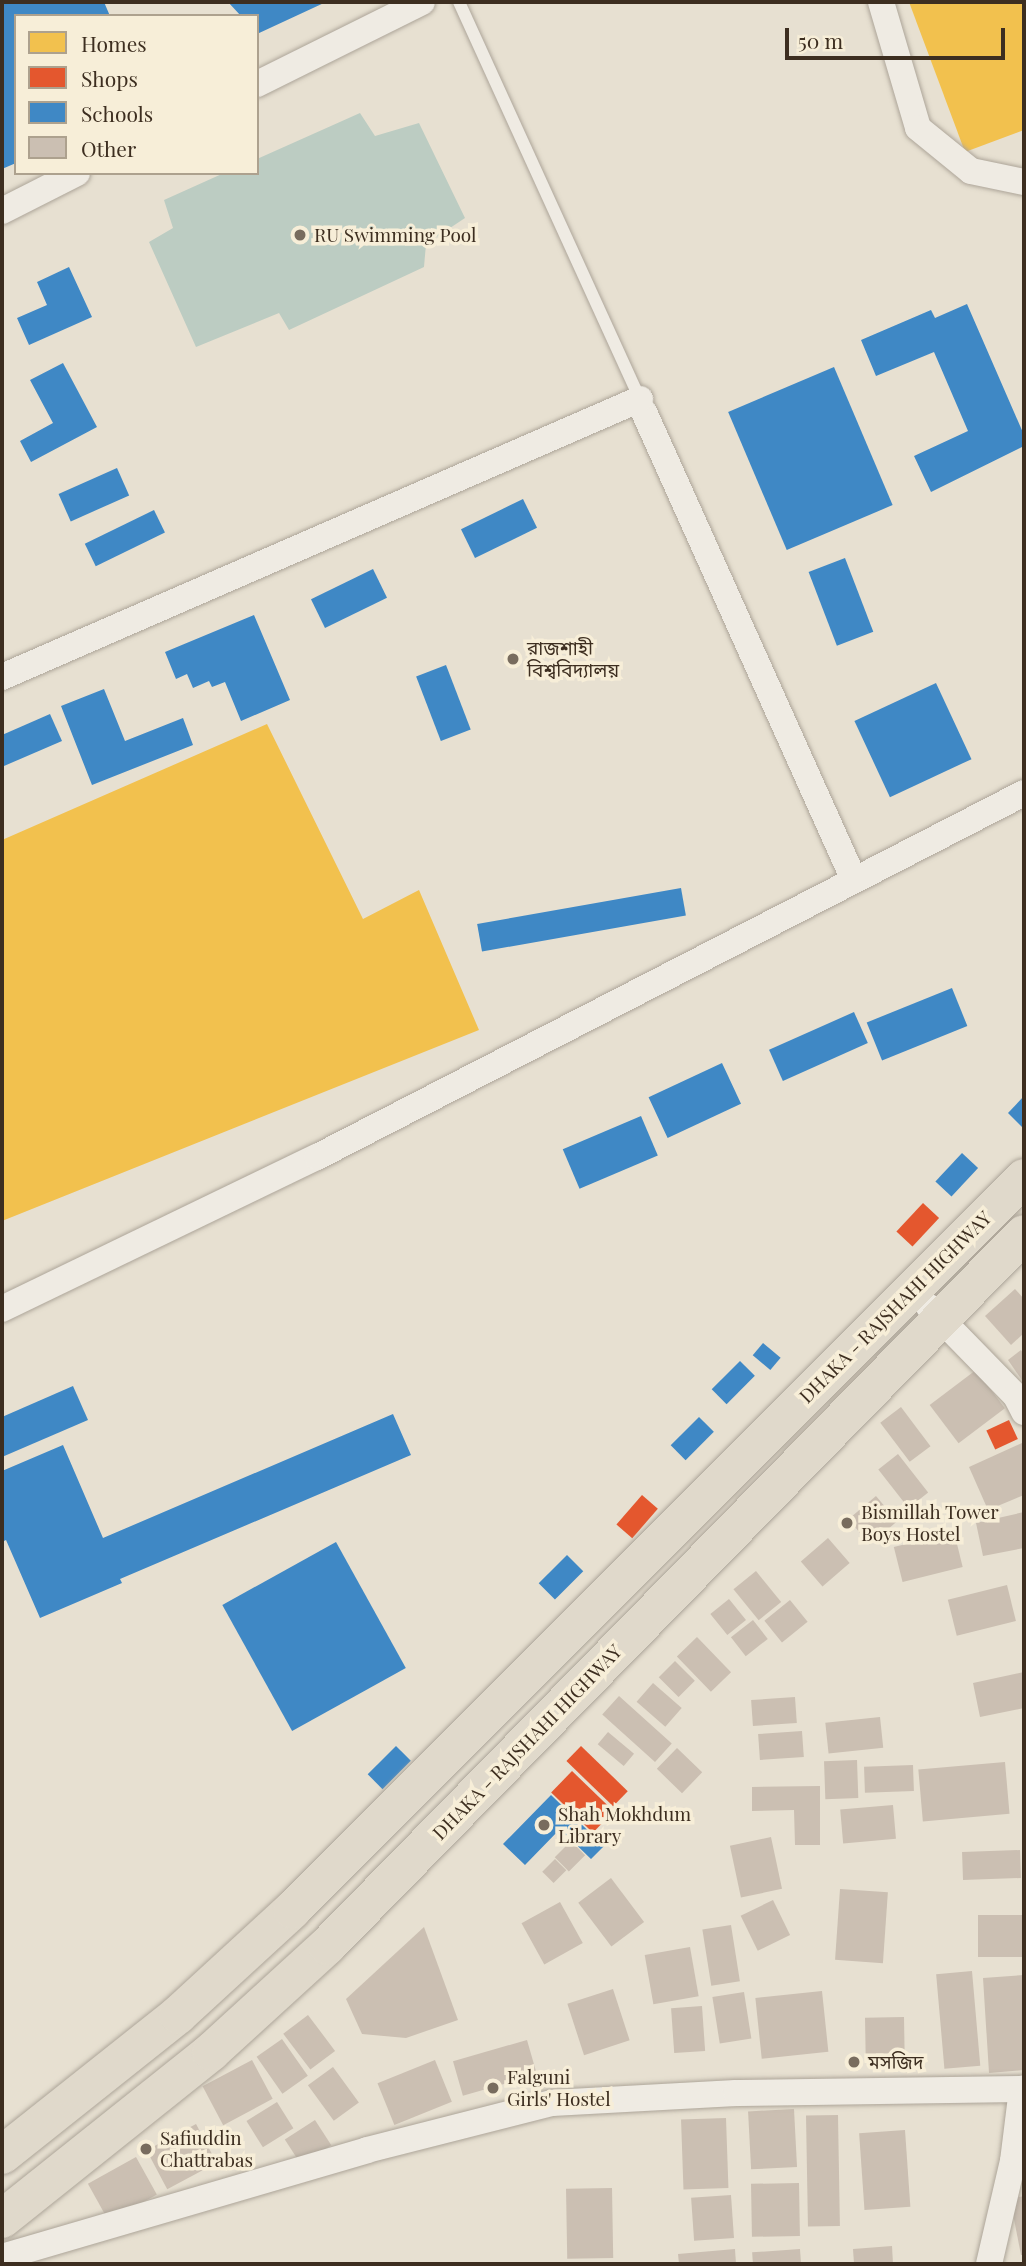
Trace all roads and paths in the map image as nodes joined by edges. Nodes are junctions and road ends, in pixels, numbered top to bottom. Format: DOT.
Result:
graph roads {
  1 [pos="422,2"];
  2 [pos="459,2"];
  3 [pos="881,2"];
  4 [pos="259,83"];
  5 [pos="73,175"];
  6 [pos="1024,182"];
  7 [pos="2,211"];
  8 [pos="642,406"];
  9 [pos="2,677"];
  10 [pos="1024,793"];
  11 [pos="854,880"];
  12 [pos="1024,1178"];
  13 [pos="1024,1234"];
  14 [pos="913,1290"];
  15 [pos="2,1309"];
  16 [pos="941,1319"];
  17 [pos="1024,1412"];
  18 [pos="1023,2089"];
  19 [pos="2,2155"];
  20 [pos="2,2219"];
  21 [pos="2,2257"];
  22 [pos="989,2264"];
  1 -- 4 [label="street"];
  2 -- 8 [label="lane"];
  3 -- 6 [label="street"];
  5 -- 7 [label="street"];
  8 -- 9 [label="street"];
  8 -- 11 [label="street"];
  10 -- 11 [label="street"];
  11 -- 15 [label="street"];
  12 -- 14 [label="highway, DHAKA - RAJSHAHI HIGHWAY"];
  13 -- 16 [label="highway, DHAKA - RAJSHAHI HIGHWAY"];
  14 -- 16 [label="street"];
  14 -- 19 [label="highway, DHAKA - RAJSHAHI HIGHWAY"];
  16 -- 17 [label="street"];
  16 -- 20 [label="highway, DHAKA - RAJSHAHI HIGHWAY"];
  18 -- 21 [label="street"];
  18 -- 22 [label="street"];
}
